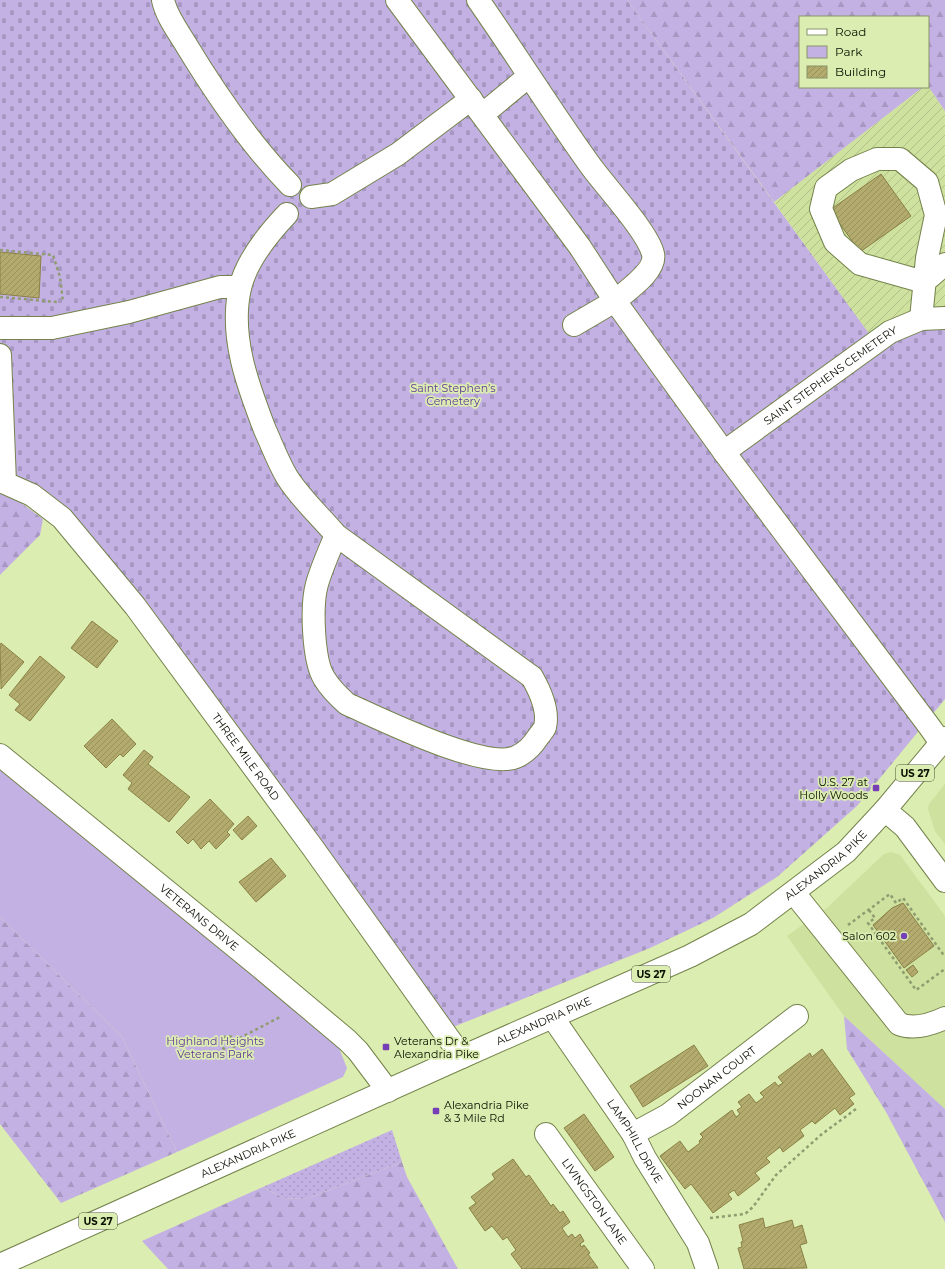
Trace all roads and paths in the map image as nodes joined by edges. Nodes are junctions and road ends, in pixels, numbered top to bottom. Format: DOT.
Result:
graph roads {
  1 [pos="163,0"];
  2 [pos="397,0"];
  3 [pos="478,0"];
  4 [pos="529,76"];
  5 [pos="477,107"];
  6 [pos="290,185"];
  7 [pos="311,197"];
  8 [pos="288,214"];
  9 [pos="0,250"];
  10 [pos="945,264"];
  11 [pos="924,282"];
  12 [pos="240,287"];
  13 [pos="615,301"];
  14 [pos="64,303"];
  15 [pos="945,318"];
  16 [pos="921,319"];
  17 [pos="574,326"];
  18 [pos="0,328"];
  19 [pos="0,355"];
  20 [pos="724,452"];
  21 [pos="336,535"];
  22 [pos="943,740"];
  23 [pos="0,755"];
  24 [pos="885,810"];
  25 [pos="945,880"];
  26 [pos="794,893"];
  27 [pos="945,957"];
  28 [pos="945,969"];
  29 [pos="304,1005"];
  30 [pos="797,1016"];
  31 [pos="553,1018"];
  32 [pos="945,1018"];
  33 [pos="234,1041"];
  34 [pos="462,1057"];
  35 [pos="388,1091"];
  36 [pos="856,1109"];
  37 [pos="546,1134"];
  38 [pos="633,1134"];
  39 [pos="705,1220"];
  40 [pos="0,1265"];
  41 [pos="704,1266"];
  42 [pos="643,1269"];
  1 -- 6 [label="street"];
  2 -- 5 [label="street"];
  3 -- 4 [label="street"];
  4 -- 5 [label="street"];
  4 -- 13 [label="street"];
  5 -- 7 [label="street"];
  5 -- 13 [label="street"];
  6 -- 7 [label="street"];
  6 -- 8 [label="street"];
  7 -- 8 [label="street"];
  8 -- 12 [label="street"];
  9 -- 14 [label="path"];
  10 -- 11 [label="street"];
  11 -- 11 [label="street"];
  11 -- 16 [label="street"];
  12 -- 18 [label="street"];
  12 -- 21 [label="street"];
  13 -- 17 [label="street"];
  13 -- 20 [label="street"];
  15 -- 16 [label="street, SAINT STEPHENS CEMETERY"];
  16 -- 20 [label="street, SAINT STEPHENS CEMETERY"];
  19 -- 34 [label="street, THREE MILE ROAD"];
  20 -- 22 [label="street"];
  21 -- 21 [label="street"];
  22 -- 24 [label="street, ALEXANDRIA PIKE / US 27"];
  23 -- 29 [label="street, VETERANS DRIVE"];
  24 -- 25 [label="street"];
  24 -- 26 [label="street, ALEXANDRIA PIKE / US 27"];
  26 -- 31 [label="street, ALEXANDRIA PIKE / US 27"];
  26 -- 32 [label="street"];
  27 -- 28 [label="path"];
  29 -- 33 [label="path"];
  29 -- 35 [label="street, VETERANS DRIVE"];
  30 -- 38 [label="street, NOONAN COURT"];
  31 -- 34 [label="street, ALEXANDRIA PIKE / US 27"];
  31 -- 38 [label="street, LAMPHILL DRIVE"];
  33 -- 33 [label="path"];
  34 -- 35 [label="street, ALEXANDRIA PIKE / US 27"];
  35 -- 40 [label="street, ALEXANDRIA PIKE / US 27"];
  36 -- 39 [label="path"];
  37 -- 42 [label="street, LIVINGSTON LANE"];
  38 -- 41 [label="street, LAMPHILL DRIVE"];
}
